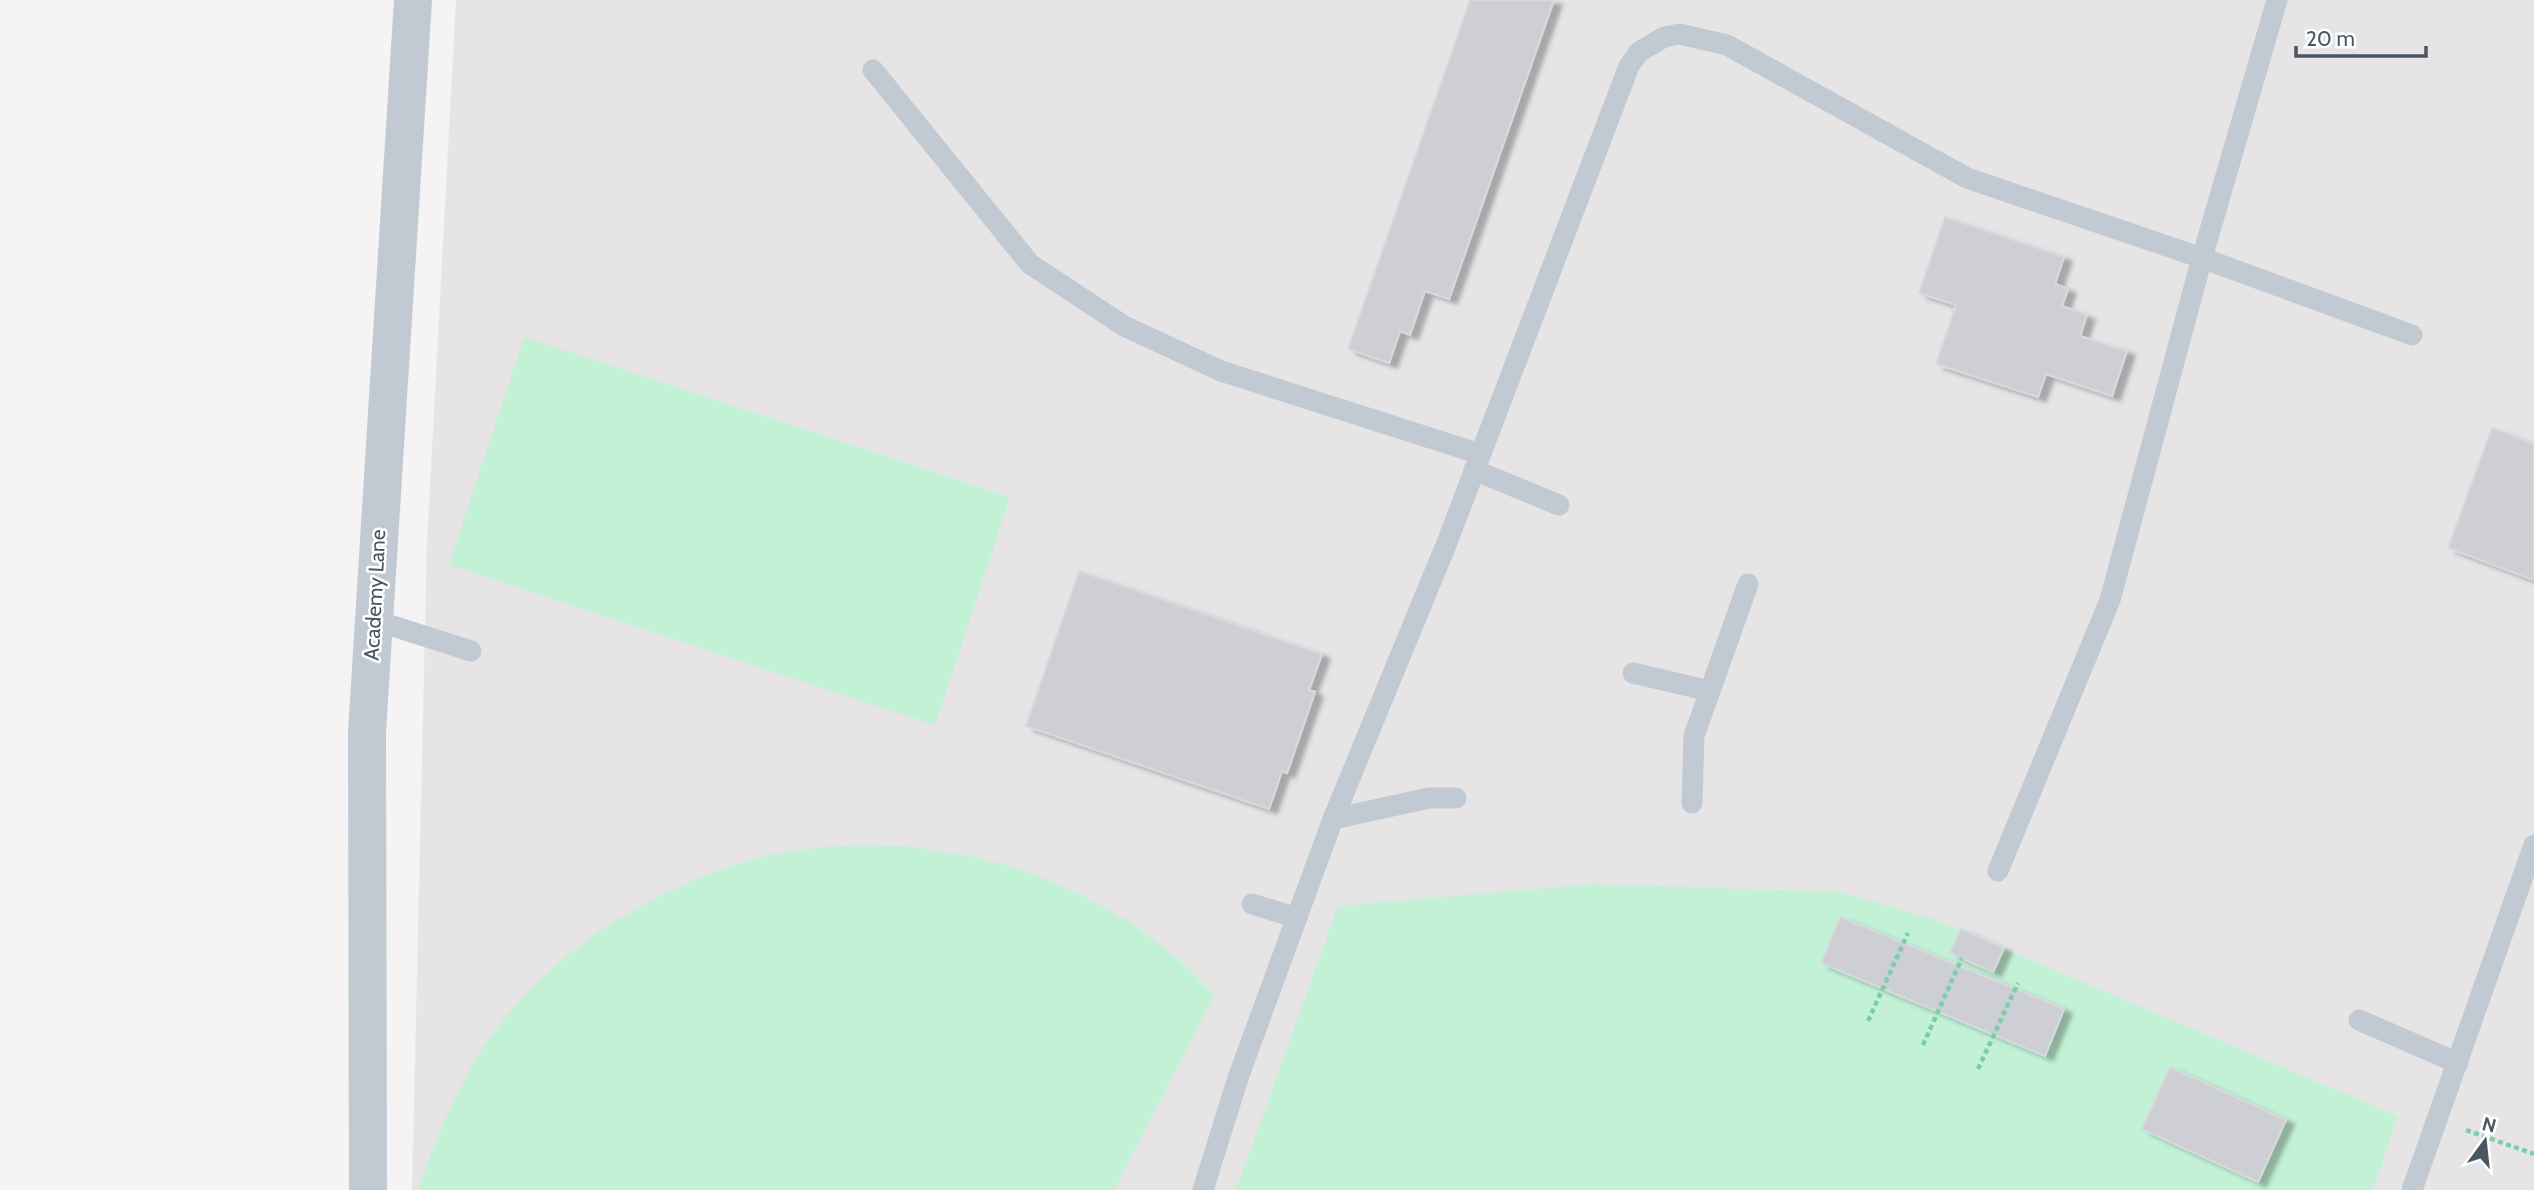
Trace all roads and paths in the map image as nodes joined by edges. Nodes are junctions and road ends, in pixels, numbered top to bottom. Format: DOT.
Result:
graph roads {
  1 [pos="414,0"];
  2 [pos="2277,0"];
  3 [pos="873,71"];
  4 [pos="2202,258"];
  5 [pos="2412,335"];
  6 [pos="1477,462"];
  7 [pos="1559,505"];
  8 [pos="1748,583"];
  9 [pos="374,620"];
  10 [pos="471,651"];
  11 [pos="1633,673"];
  12 [pos="1710,691"];
  13 [pos="1455,798"];
  14 [pos="1692,803"];
  15 [pos="1333,819"];
  16 [pos="2534,845"];
  17 [pos="1998,871"];
  18 [pos="1252,904"];
  19 [pos="1297,918"];
  20 [pos="1908,933"];
  21 [pos="1962,958"];
  22 [pos="2018,983"];
  23 [pos="2358,1020"];
  24 [pos="1868,1021"];
  25 [pos="1923,1045"];
  26 [pos="2458,1063"];
  27 [pos="1978,1069"];
  28 [pos="2438,1120"];
  29 [pos="2534,1154"];
  30 [pos="368,1190"];
  31 [pos="1203,1190"];
  32 [pos="2413,1190"];
  1 -- 9 [label="street, Academy Lane"];
  2 -- 4 [label="lane"];
  3 -- 6 [label="lane"];
  4 -- 5 [label="lane"];
  4 -- 6 [label="lane"];
  4 -- 17 [label="lane"];
  6 -- 7 [label="lane"];
  6 -- 15 [label="lane"];
  8 -- 12 [label="lane"];
  9 -- 10 [label="lane"];
  9 -- 30 [label="street, Academy Lane"];
  11 -- 12 [label="lane"];
  12 -- 14 [label="lane"];
  13 -- 15 [label="lane"];
  15 -- 19 [label="lane"];
  16 -- 26 [label="lane"];
  18 -- 19 [label="lane"];
  19 -- 31 [label="lane"];
  20 -- 24 [label="path"];
  21 -- 25 [label="path"];
  22 -- 27 [label="path"];
  23 -- 26 [label="lane"];
  26 -- 28 [label="lane"];
  28 -- 29 [label="path"];
  28 -- 32 [label="lane"];
}
